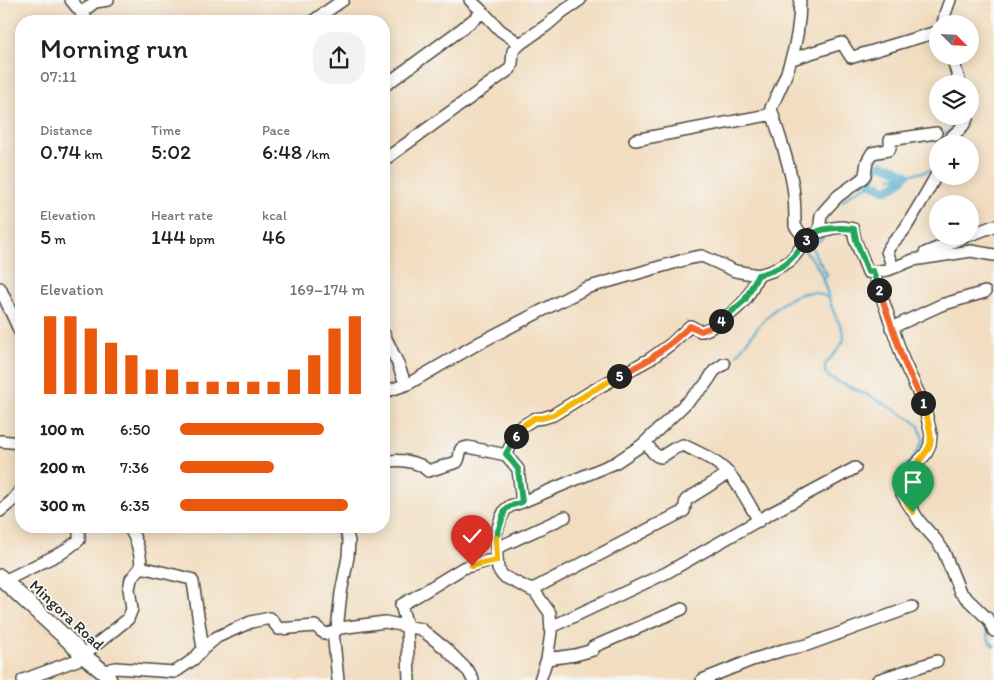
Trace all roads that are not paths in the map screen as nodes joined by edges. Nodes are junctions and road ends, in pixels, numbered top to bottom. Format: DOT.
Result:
graph roads {
  1 [pos="71,0"];
  2 [pos="108,0"];
  3 [pos="343,0"];
  4 [pos="470,0"];
  5 [pos="580,0"];
  6 [pos="800,0"];
  7 [pos="950,0"];
  8 [pos="483,12"];
  9 [pos="82,15"];
  10 [pos="85,15"];
  11 [pos="322,15"];
  12 [pos="945,15"];
  13 [pos="929,34"];
  14 [pos="520,44"];
  15 [pos="792,59"];
  16 [pos="390,82"];
  17 [pos="772,114"];
  18 [pos="964,125"];
  19 [pos="936,133"];
  20 [pos="952,135"];
  21 [pos="635,140"];
  22 [pos="390,156"];
  23 [pos="930,185"];
  24 [pos="994,226"];
  25 [pos="820,232"];
  26 [pos="979,232"];
  27 [pos="806,240"];
  28 [pos="946,245"];
  29 [pos="994,255"];
  30 [pos="912,260"];
  31 [pos="893,268"];
  32 [pos="873,271"];
  33 [pos="758,275"];
  34 [pos="0,288"];
  35 [pos="985,292"];
  36 [pos="15,321"];
  37 [pos="892,328"];
  38 [pos="390,347"];
  39 [pos="724,364"];
  40 [pos="408,384"];
  41 [pos="390,390"];
  42 [pos="0,441"];
  43 [pos="15,442"];
  44 [pos="646,442"];
  45 [pos="506,454"];
  46 [pos="390,461"];
  47 [pos="855,468"];
  48 [pos="729,473"];
  49 [pos="15,497"];
  50 [pos="522,502"];
  51 [pos="0,510"];
  52 [pos="565,517"];
  53 [pos="759,521"];
  54 [pos="80,533"];
  55 [pos="132,533"];
  56 [pos="347,533"];
  57 [pos="497,548"];
  58 [pos="497,560"];
  59 [pos="142,567"];
  60 [pos="2,579"];
  61 [pos="531,590"];
  62 [pos="912,607"];
  63 [pos="682,610"];
  64 [pos="990,616"];
  65 [pos="407,626"];
  66 [pos="550,627"];
  67 [pos="335,631"];
  68 [pos="994,631"];
  69 [pos="203,649"];
  70 [pos="84,656"];
  71 [pos="548,659"];
  72 [pos="937,661"];
  73 [pos="108,677"];
  74 [pos="23,680"];
  75 [pos="338,680"];
  76 [pos="409,680"];
  77 [pos="473,680"];
  78 [pos="540,680"];
  79 [pos="702,680"];
  80 [pos="878,680"];
  1 -- 9 [label="street"];
  2 -- 10 [label="street"];
  3 -- 11 [label="street"];
  4 -- 8 [label="street"];
  5 -- 14 [label="street"];
  6 -- 15 [label="street"];
  7 -- 12 [label="street"];
  8 -- 14 [label="street"];
  8 -- 16 [label="street"];
  13 -- 15 [label="street"];
  14 -- 22 [label="street"];
  15 -- 17 [label="street"];
  17 -- 21 [label="street"];
  17 -- 27 [label="street"];
  18 -- 20 [label="street"];
  19 -- 25 [label="street"];
  23 -- 31 [label="street"];
  24 -- 26 [label="street"];
  25 -- 27 [label="street"];
  25 -- 32 [label="street"];
  27 -- 33 [label="street"];
  28 -- 30 [label="street"];
  29 -- 30 [label="street"];
  30 -- 31 [label="street"];
  31 -- 32 [label="street"];
  32 -- 37 [label="street"];
  33 -- 40 [label="street"];
  33 -- 45 [label="street"];
  34 -- 36 [label="street"];
  35 -- 37 [label="street"];
  37 -- 64 [label="street"];
  38 -- 40 [label="street"];
  39 -- 44 [label="street"];
  40 -- 41 [label="street"];
  42 -- 43 [label="street"];
  44 -- 48 [label="street"];
  44 -- 50 [label="street"];
  45 -- 46 [label="street"];
  45 -- 50 [label="street"];
  47 -- 53 [label="street"];
  48 -- 53 [label="street"];
  48 -- 61 [label="street"];
  49 -- 51 [label="street"];
  50 -- 57 [label="street"];
  52 -- 57 [label="street"];
  53 -- 66 [label="street"];
  54 -- 60 [label="street"];
  55 -- 59 [label="street"];
  56 -- 67 [label="street"];
  57 -- 58 [label="street"];
  58 -- 61 [label="street"];
  58 -- 65 [label="street"];
  59 -- 69 [label="street"];
  59 -- 70 [label="street"];
  60 -- 70 [label="highway, Mingora Road"];
  61 -- 66 [label="street"];
  62 -- 79 [label="street"];
  63 -- 71 [label="street"];
  64 -- 68 [label="street"];
  65 -- 67 [label="street"];
  65 -- 76 [label="street"];
  65 -- 77 [label="street"];
  66 -- 71 [label="street"];
  67 -- 69 [label="street"];
  67 -- 75 [label="street"];
  69 -- 73 [label="street"];
  70 -- 73 [label="highway, Mingora Road"];
  70 -- 74 [label="street"];
  71 -- 78 [label="street"];
  72 -- 80 [label="street"];
}
